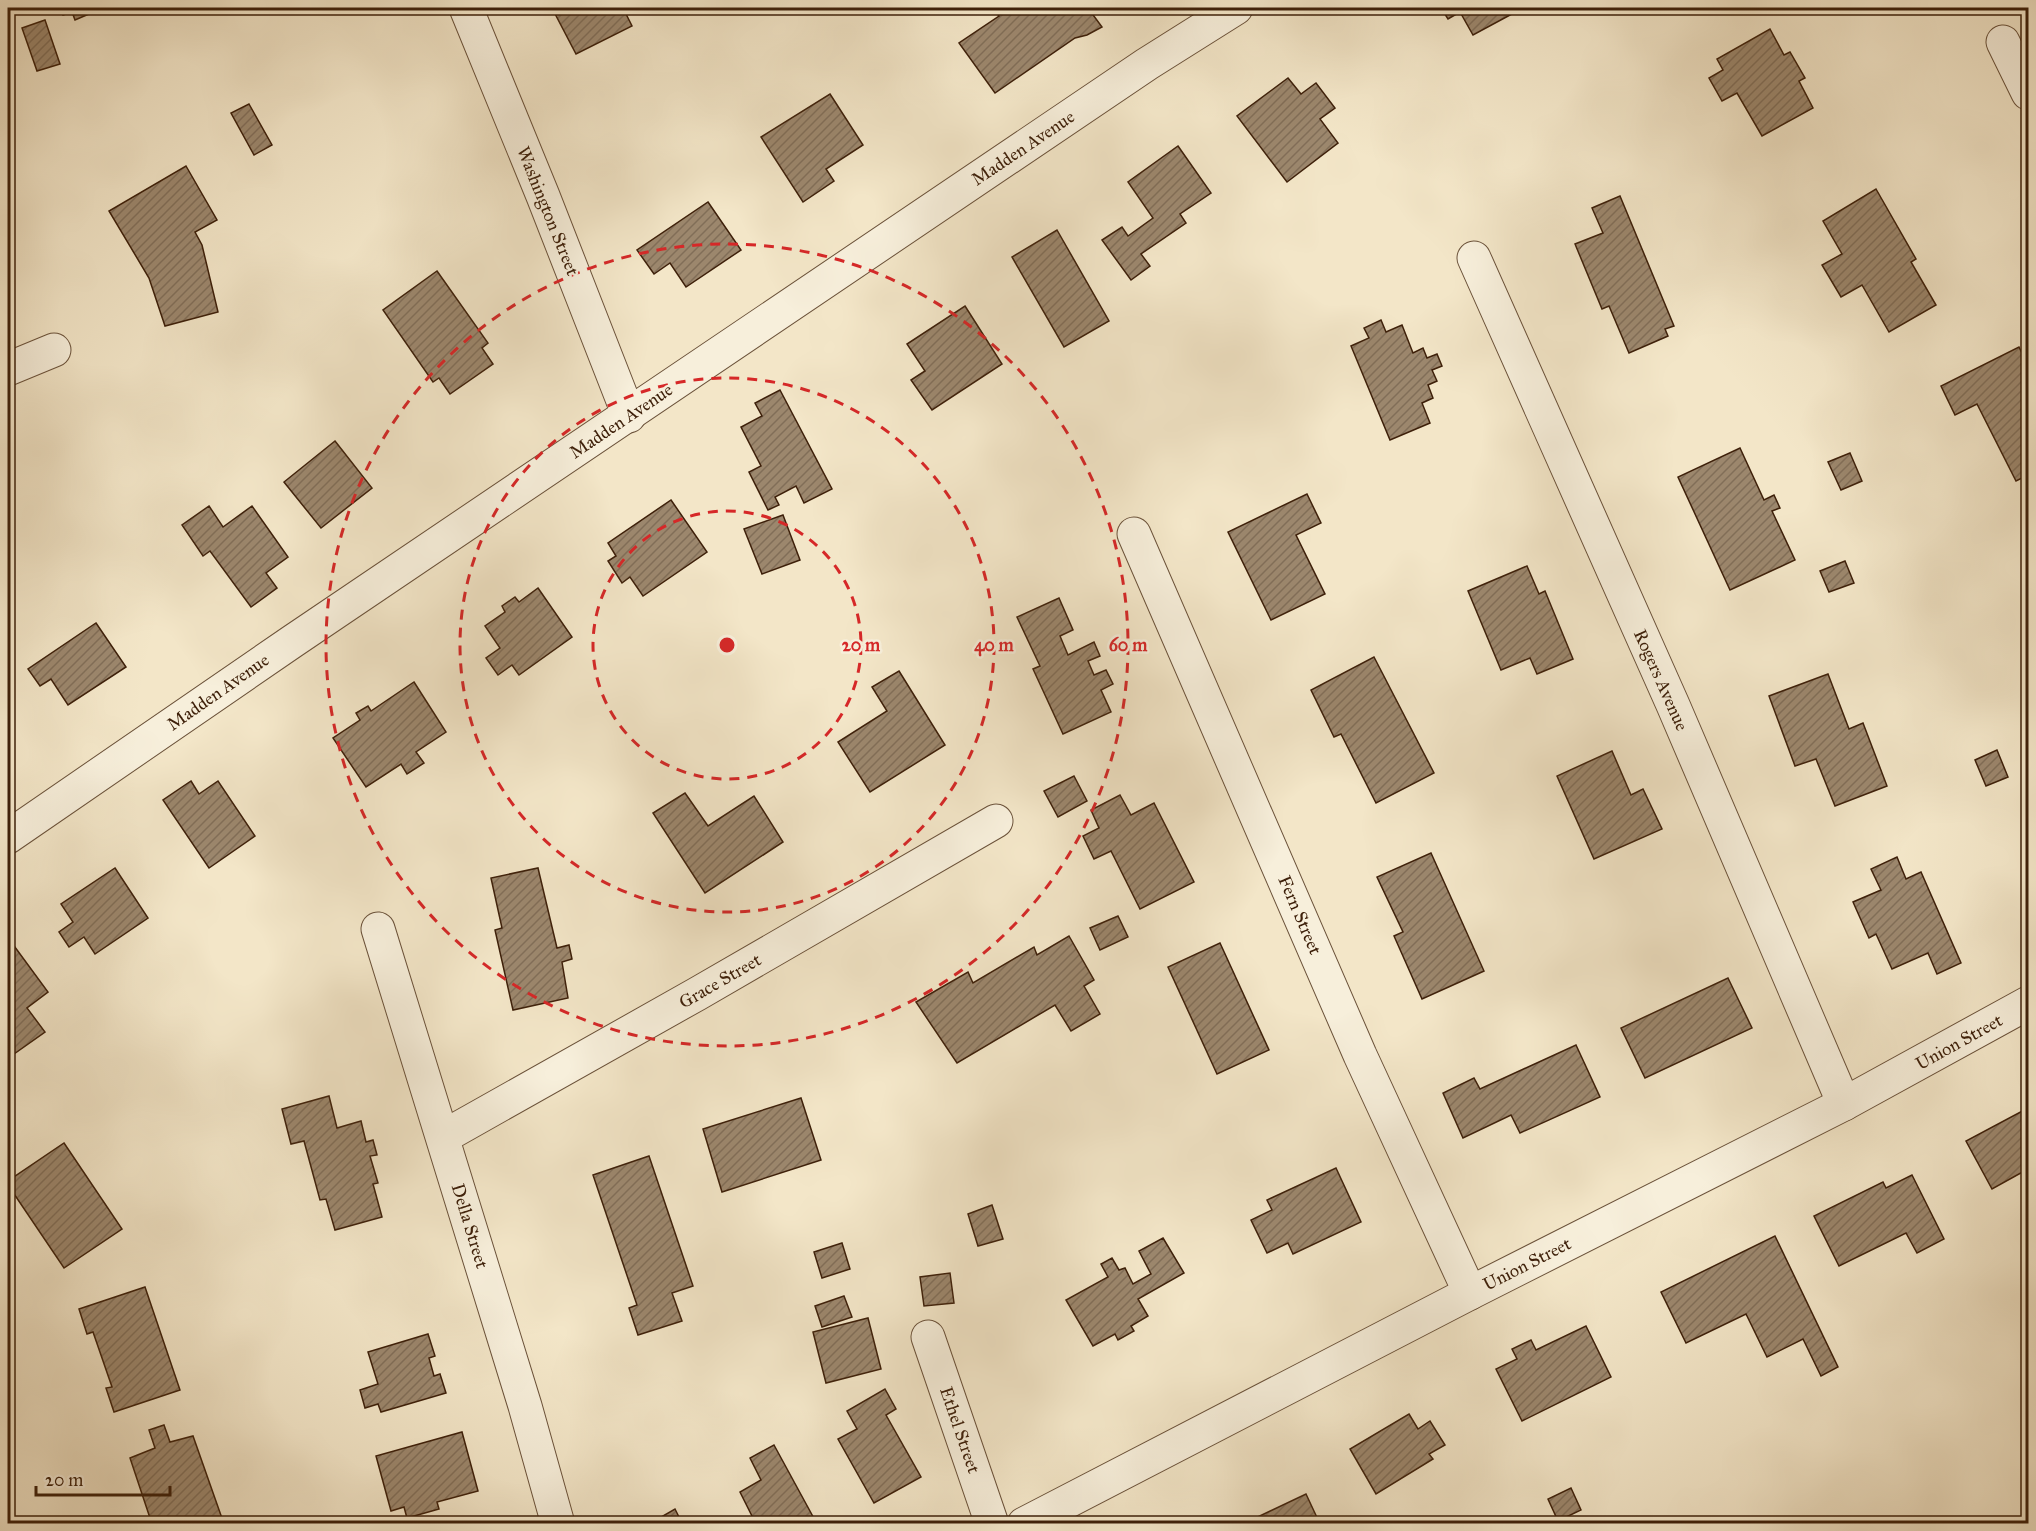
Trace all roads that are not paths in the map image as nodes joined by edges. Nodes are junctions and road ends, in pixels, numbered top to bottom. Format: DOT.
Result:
graph roads {
  1 [pos="466,8"];
  2 [pos="1236,8"];
  3 [pos="2003,42"];
  4 [pos="2028,93"];
  5 [pos="1474,258"];
  6 [pos="54,351"];
  7 [pos="8,369"];
  8 [pos="629,416"];
  9 [pos="1134,534"];
  10 [pos="996,821"];
  11 [pos="8,837"];
  12 [pos="378,929"];
  13 [pos="2028,1004"];
  14 [pos="1844,1104"];
  15 [pos="443,1137"];
  16 [pos="1470,1293"];
  17 [pos="928,1336"];
  18 [pos="558,1524"];
  19 [pos="992,1524"];
  20 [pos="1024,1524"];
  1 -- 8 [label="street, Washington Street"];
  2 -- 8 [label="street, Madden Avenue"];
  3 -- 4 [label="street"];
  5 -- 14 [label="street, Rogers Avenue"];
  6 -- 7 [label="street"];
  8 -- 11 [label="street, Madden Avenue"];
  9 -- 16 [label="street, Fern Street"];
  10 -- 15 [label="street, Grace Street"];
  12 -- 15 [label="street, Della Street"];
  13 -- 14 [label="street, Union Street"];
  14 -- 16 [label="street, Union Street"];
  15 -- 18 [label="street, Della Street"];
  16 -- 20 [label="street, Union Street"];
  17 -- 19 [label="street, Ethel Street"];
}
